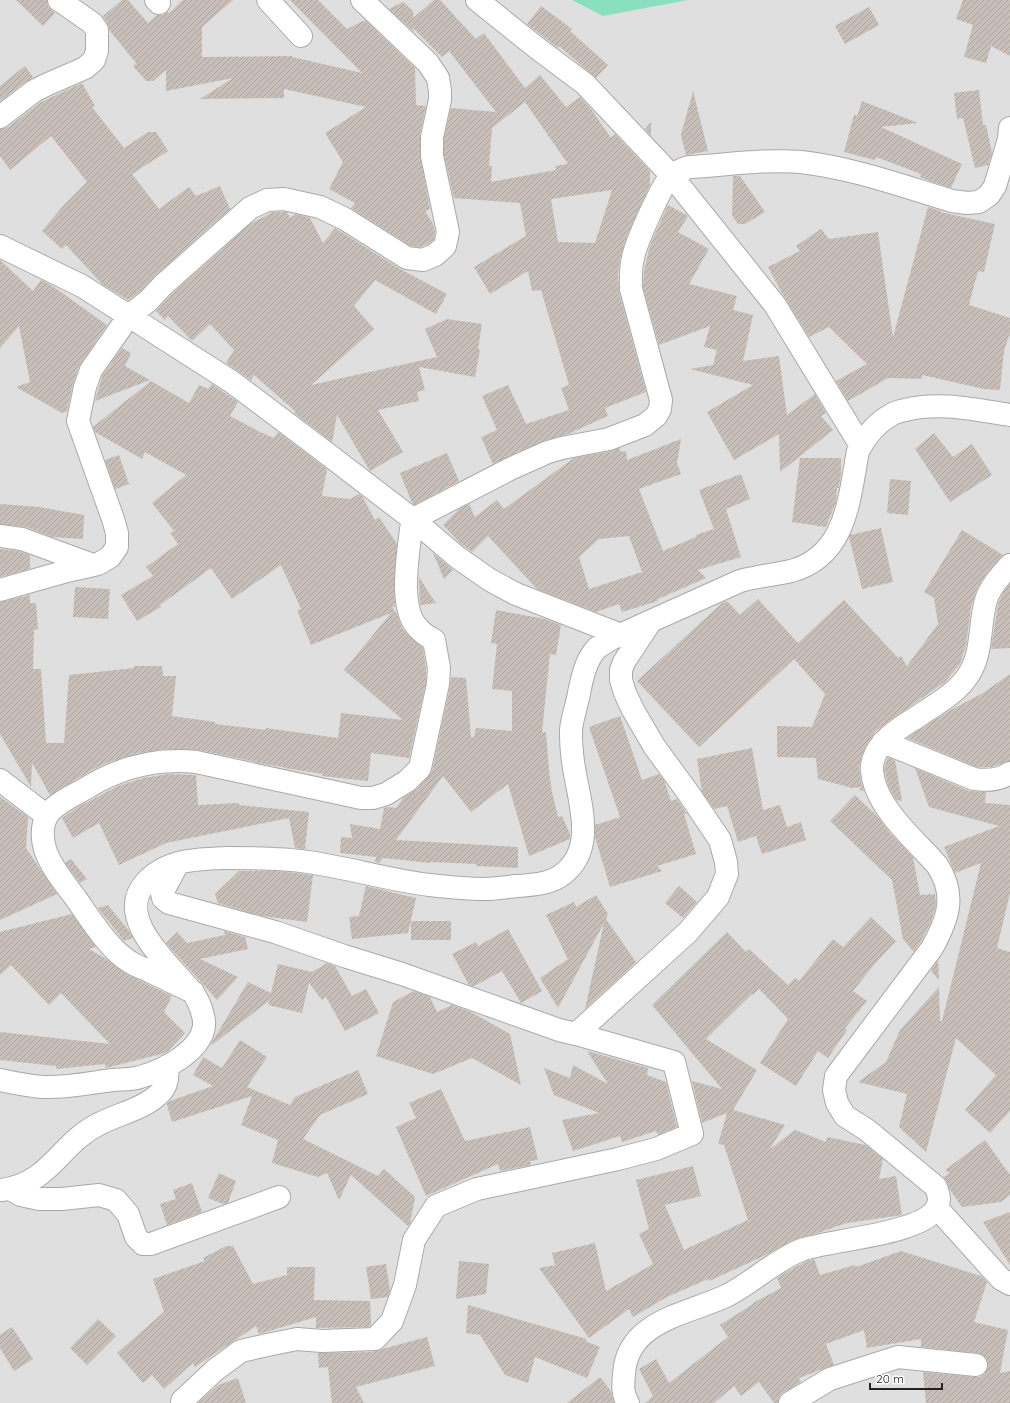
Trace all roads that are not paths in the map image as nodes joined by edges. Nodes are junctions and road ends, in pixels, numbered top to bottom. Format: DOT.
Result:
graph roads {
  1 [pos="59,0"];
  2 [pos="268,0"];
  3 [pos="362,0"];
  4 [pos="477,0"];
  5 [pos="301,36"];
  6 [pos="0,117"];
  7 [pos="1010,128"];
  8 [pos="671,175"];
  9 [pos="0,246"];
  10 [pos="129,316"];
  11 [pos="1010,415"];
  12 [pos="861,446"];
  13 [pos="415,521"];
  14 [pos="0,536"];
  15 [pos="94,565"];
  16 [pos="1010,565"];
  17 [pos="0,590"];
  18 [pos="651,621"];
  19 [pos="621,635"];
  20 [pos="883,742"];
  21 [pos="1010,772"];
  22 [pos="0,780"];
  23 [pos="47,816"];
  24 [pos="178,862"];
  25 [pos="193,992"];
  26 [pos="576,1034"];
  27 [pos="166,1066"];
  28 [pos="4,1082"];
  29 [pos="5,1190"];
  30 [pos="279,1197"];
  31 [pos="937,1208"];
  32 [pos="1010,1284"];
  33 [pos="976,1365"];
  34 [pos="182,1401"];
  35 [pos="628,1403"];
  36 [pos="790,1403"];
  1 -- 6 [label="street"];
  2 -- 5 [label="street"];
  3 -- 10 [label="street"];
  4 -- 8 [label="street"];
  7 -- 8 [label="street"];
  8 -- 12 [label="street"];
  8 -- 13 [label="street"];
  9 -- 10 [label="street"];
  10 -- 13 [label="street"];
  10 -- 15 [label="street"];
  11 -- 12 [label="street"];
  12 -- 18 [label="street"];
  13 -- 19 [label="street"];
  13 -- 23 [label="street"];
  14 -- 15 [label="street"];
  15 -- 17 [label="street"];
  16 -- 20 [label="street"];
  18 -- 19 [label="street"];
  18 -- 26 [label="street"];
  19 -- 24 [label="street"];
  20 -- 21 [label="street"];
  20 -- 31 [label="street"];
  22 -- 23 [label="street"];
  23 -- 25 [label="street"];
  24 -- 25 [label="street"];
  24 -- 26 [label="street"];
  25 -- 27 [label="street"];
  26 -- 34 [label="street"];
  27 -- 28 [label="street"];
  27 -- 29 [label="street"];
  29 -- 30 [label="street"];
  31 -- 32 [label="street"];
  31 -- 35 [label="street"];
  33 -- 36 [label="street"];
}
